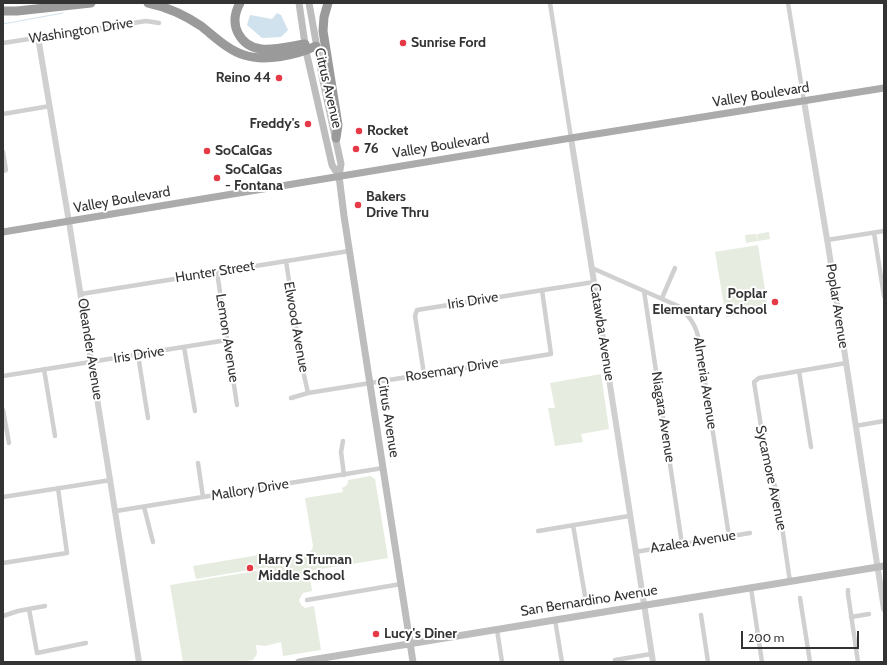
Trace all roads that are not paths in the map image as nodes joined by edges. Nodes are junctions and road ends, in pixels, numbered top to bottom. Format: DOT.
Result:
graph roads {
  1 [pos="28,3"];
  2 [pos="91,3"];
  3 [pos="148,3"];
  4 [pos="240,3"];
  5 [pos="299,3"];
  6 [pos="308,3"];
  7 [pos="328,3"];
  8 [pos="550,3"];
  9 [pos="788,3"];
  10 [pos="3,8"];
  11 [pos="3,11"];
  12 [pos="158,23"];
  13 [pos="38,37"];
  14 [pos="3,43"];
  15 [pos="316,46"];
  16 [pos="306,47"];
  17 [pos="884,88"];
  18 [pos="804,102"];
  19 [pos="50,106"];
  20 [pos="3,114"];
  21 [pos="336,138"];
  22 [pos="571,138"];
  23 [pos="3,152"];
  24 [pos="3,171"];
  25 [pos="339,176"];
  26 [pos="70,222"];
  27 [pos="884,231"];
  28 [pos="3,232"];
  29 [pos="874,233"];
  30 [pos="827,240"];
  31 [pos="349,251"];
  32 [pos="286,261"];
  33 [pos="592,268"];
  34 [pos="674,268"];
  35 [pos="217,272"];
  36 [pos="594,282"];
  37 [pos="542,290"];
  38 [pos="644,291"];
  39 [pos="81,294"];
  40 [pos="884,296"];
  41 [pos="662,298"];
  42 [pos="227,340"];
  43 [pos="184,347"];
  44 [pos="138,355"];
  45 [pos="91,362"];
  46 [pos="846,363"];
  47 [pos="44,369"];
  48 [pos="799,371"];
  49 [pos="424,374"];
  50 [pos="3,376"];
  51 [pos="370,383"];
  52 [pos="308,393"];
  53 [pos="290,398"];
  54 [pos="237,405"];
  55 [pos="3,410"];
  56 [pos="195,411"];
  57 [pos="148,418"];
  58 [pos="884,421"];
  59 [pos="856,426"];
  60 [pos="55,436"];
  61 [pos="343,441"];
  62 [pos="9,443"];
  63 [pos="811,447"];
  64 [pos="198,463"];
  65 [pos="383,468"];
  66 [pos="344,474"];
  67 [pos="111,480"];
  68 [pos="58,488"];
  69 [pos="3,497"];
  70 [pos="203,497"];
  71 [pos="144,507"];
  72 [pos="116,511"];
  73 [pos="629,516"];
  74 [pos="573,525"];
  75 [pos="538,531"];
  76 [pos="750,533"];
  77 [pos="729,536"];
  78 [pos="153,542"];
  79 [pos="682,544"];
  80 [pos="635,552"];
  81 [pos="3,563"];
  82 [pos="881,567"];
  83 [pos="790,582"];
  84 [pos="401,584"];
  85 [pos="751,588"];
  86 [pos="848,590"];
  87 [pos="585,596"];
  88 [pos="800,598"];
  89 [pos="307,600"];
  90 [pos="644,605"];
  91 [pos="45,606"];
  92 [pos="29,609"];
  93 [pos="884,609"];
  94 [pos="869,614"];
  95 [pos="701,615"];
  96 [pos="3,616"];
  97 [pos="851,617"];
  98 [pos="555,620"];
  99 [pos="497,630"];
  100 [pos="86,643"];
  101 [pos="410,644"];
  102 [pos="652,654"];
  103 [pos="615,660"];
  104 [pos="139,662"];
  105 [pos="299,662"];
  106 [pos="413,662"];
  107 [pos="502,662"];
  108 [pos="562,662"];
  109 [pos="653,662"];
  110 [pos="708,662"];
  111 [pos="762,662"];
  112 [pos="810,662"];
  113 [pos="858,662"];
  1 -- 10 [label="highway"];
  2 -- 11 [label="highway"];
  3 -- 16 [label="highway"];
  4 -- 16 [label="highway"];
  5 -- 16 [label="main road, Citrus Avenue"];
  6 -- 15 [label="main road, Citrus Avenue"];
  7 -- 21 [label="highway"];
  8 -- 22 [label="street, Catawba Avenue"];
  9 -- 18 [label="street, Poplar Avenue"];
  12 -- 13 [label="street, Washington Drive"];
  13 -- 14 [label="street, Washington Drive"];
  13 -- 19 [label="street, Oleander Avenue"];
  15 -- 16 [label="highway"];
  15 -- 21 [label="main road, Citrus Avenue"];
  16 -- 25 [label="main road, Citrus Avenue"];
  17 -- 18 [label="main road, Valley Boulevard"];
  18 -- 22 [label="main road, Valley Boulevard"];
  18 -- 30 [label="street, Poplar Avenue"];
  19 -- 20 [label="street"];
  19 -- 26 [label="street, Oleander Avenue"];
  21 -- 25 [label="main road, Citrus Avenue"];
  22 -- 25 [label="main road, Valley Boulevard"];
  22 -- 33 [label="street, Catawba Avenue"];
  23 -- 24 [label="street"];
  25 -- 26 [label="main road, Valley Boulevard"];
  25 -- 31 [label="main road, Citrus Avenue"];
  26 -- 28 [label="main road, Valley Boulevard"];
  26 -- 39 [label="street, Oleander Avenue"];
  27 -- 29 [label="street"];
  29 -- 30 [label="street"];
  29 -- 40 [label="street"];
  30 -- 46 [label="street, Poplar Avenue"];
  31 -- 32 [label="street, Hunter Street"];
  31 -- 51 [label="main road, Citrus Avenue"];
  32 -- 35 [label="street, Hunter Street"];
  32 -- 52 [label="street, Elwood Avenue"];
  33 -- 36 [label="street, Catawba Avenue"];
  33 -- 38 [label="street, Almeria Avenue"];
  34 -- 41 [label="street"];
  35 -- 39 [label="street, Hunter Street"];
  35 -- 42 [label="street, Lemon Avenue"];
  36 -- 37 [label="street, Iris Drive"];
  36 -- 73 [label="street, Catawba Avenue"];
  37 -- 49 [label="street, Iris Drive"];
  37 -- 49 [label="street, Rosemary Drive"];
  38 -- 41 [label="street, Almeria Avenue"];
  38 -- 79 [label="street, Niagara Avenue"];
  39 -- 45 [label="street, Oleander Avenue"];
  41 -- 77 [label="street, Almeria Avenue"];
  42 -- 43 [label="street, Iris Drive"];
  42 -- 54 [label="street, Lemon Avenue"];
  43 -- 44 [label="street, Iris Drive"];
  43 -- 56 [label="street"];
  44 -- 45 [label="street, Iris Drive"];
  44 -- 57 [label="street"];
  45 -- 47 [label="street, Iris Drive"];
  45 -- 67 [label="street, Oleander Avenue"];
  46 -- 48 [label="street"];
  46 -- 59 [label="street, Poplar Avenue"];
  47 -- 50 [label="street, Iris Drive"];
  47 -- 60 [label="street"];
  48 -- 63 [label="street"];
  48 -- 83 [label="street, Sycamore Avenue"];
  49 -- 51 [label="street, Rosemary Drive"];
  51 -- 52 [label="street, Rosemary Drive"];
  51 -- 65 [label="main road, Citrus Avenue"];
  52 -- 53 [label="street, Rosemary Drive"];
  55 -- 62 [label="street"];
  58 -- 59 [label="street"];
  59 -- 82 [label="street, Poplar Avenue"];
  61 -- 66 [label="street"];
  64 -- 70 [label="street"];
  65 -- 66 [label="street, Mallory Drive"];
  65 -- 84 [label="main road, Citrus Avenue"];
  66 -- 70 [label="street, Mallory Drive"];
  67 -- 68 [label="street"];
  67 -- 72 [label="street, Oleander Avenue"];
  68 -- 69 [label="street"];
  68 -- 81 [label="street"];
  70 -- 71 [label="street, Mallory Drive"];
  71 -- 72 [label="street, Mallory Drive"];
  71 -- 78 [label="street"];
  72 -- 104 [label="street, Oleander Avenue"];
  73 -- 74 [label="street"];
  73 -- 80 [label="street, Catawba Avenue"];
  74 -- 75 [label="street"];
  74 -- 87 [label="street"];
  76 -- 77 [label="street, Azalea Avenue"];
  77 -- 79 [label="street, Azalea Avenue"];
  79 -- 80 [label="street, Azalea Avenue"];
  80 -- 90 [label="street, Catawba Avenue"];
  82 -- 83 [label="main road, San Bernardino Avenue"];
  82 -- 93 [label="street, Poplar Avenue"];
  83 -- 85 [label="main road, San Bernardino Avenue"];
  84 -- 89 [label="street"];
  84 -- 101 [label="main road, Citrus Avenue"];
  85 -- 90 [label="main road, San Bernardino Avenue"];
  85 -- 111 [label="street"];
  86 -- 97 [label="street"];
  88 -- 112 [label="street"];
  90 -- 98 [label="main road, San Bernardino Avenue"];
  90 -- 102 [label="street, Catawba Avenue"];
  91 -- 92 [label="street"];
  92 -- 96 [label="street"];
  92 -- 100 [label="street"];
  94 -- 97 [label="street"];
  95 -- 110 [label="street"];
  97 -- 113 [label="street"];
  98 -- 99 [label="main road, San Bernardino Avenue"];
  98 -- 108 [label="street"];
  99 -- 101 [label="main road, San Bernardino Avenue"];
  99 -- 107 [label="street"];
  101 -- 105 [label="main road, San Bernardino Avenue"];
  101 -- 106 [label="main road, Citrus Avenue"];
  102 -- 103 [label="street"];
  102 -- 109 [label="street, Catawba Avenue"];
}
